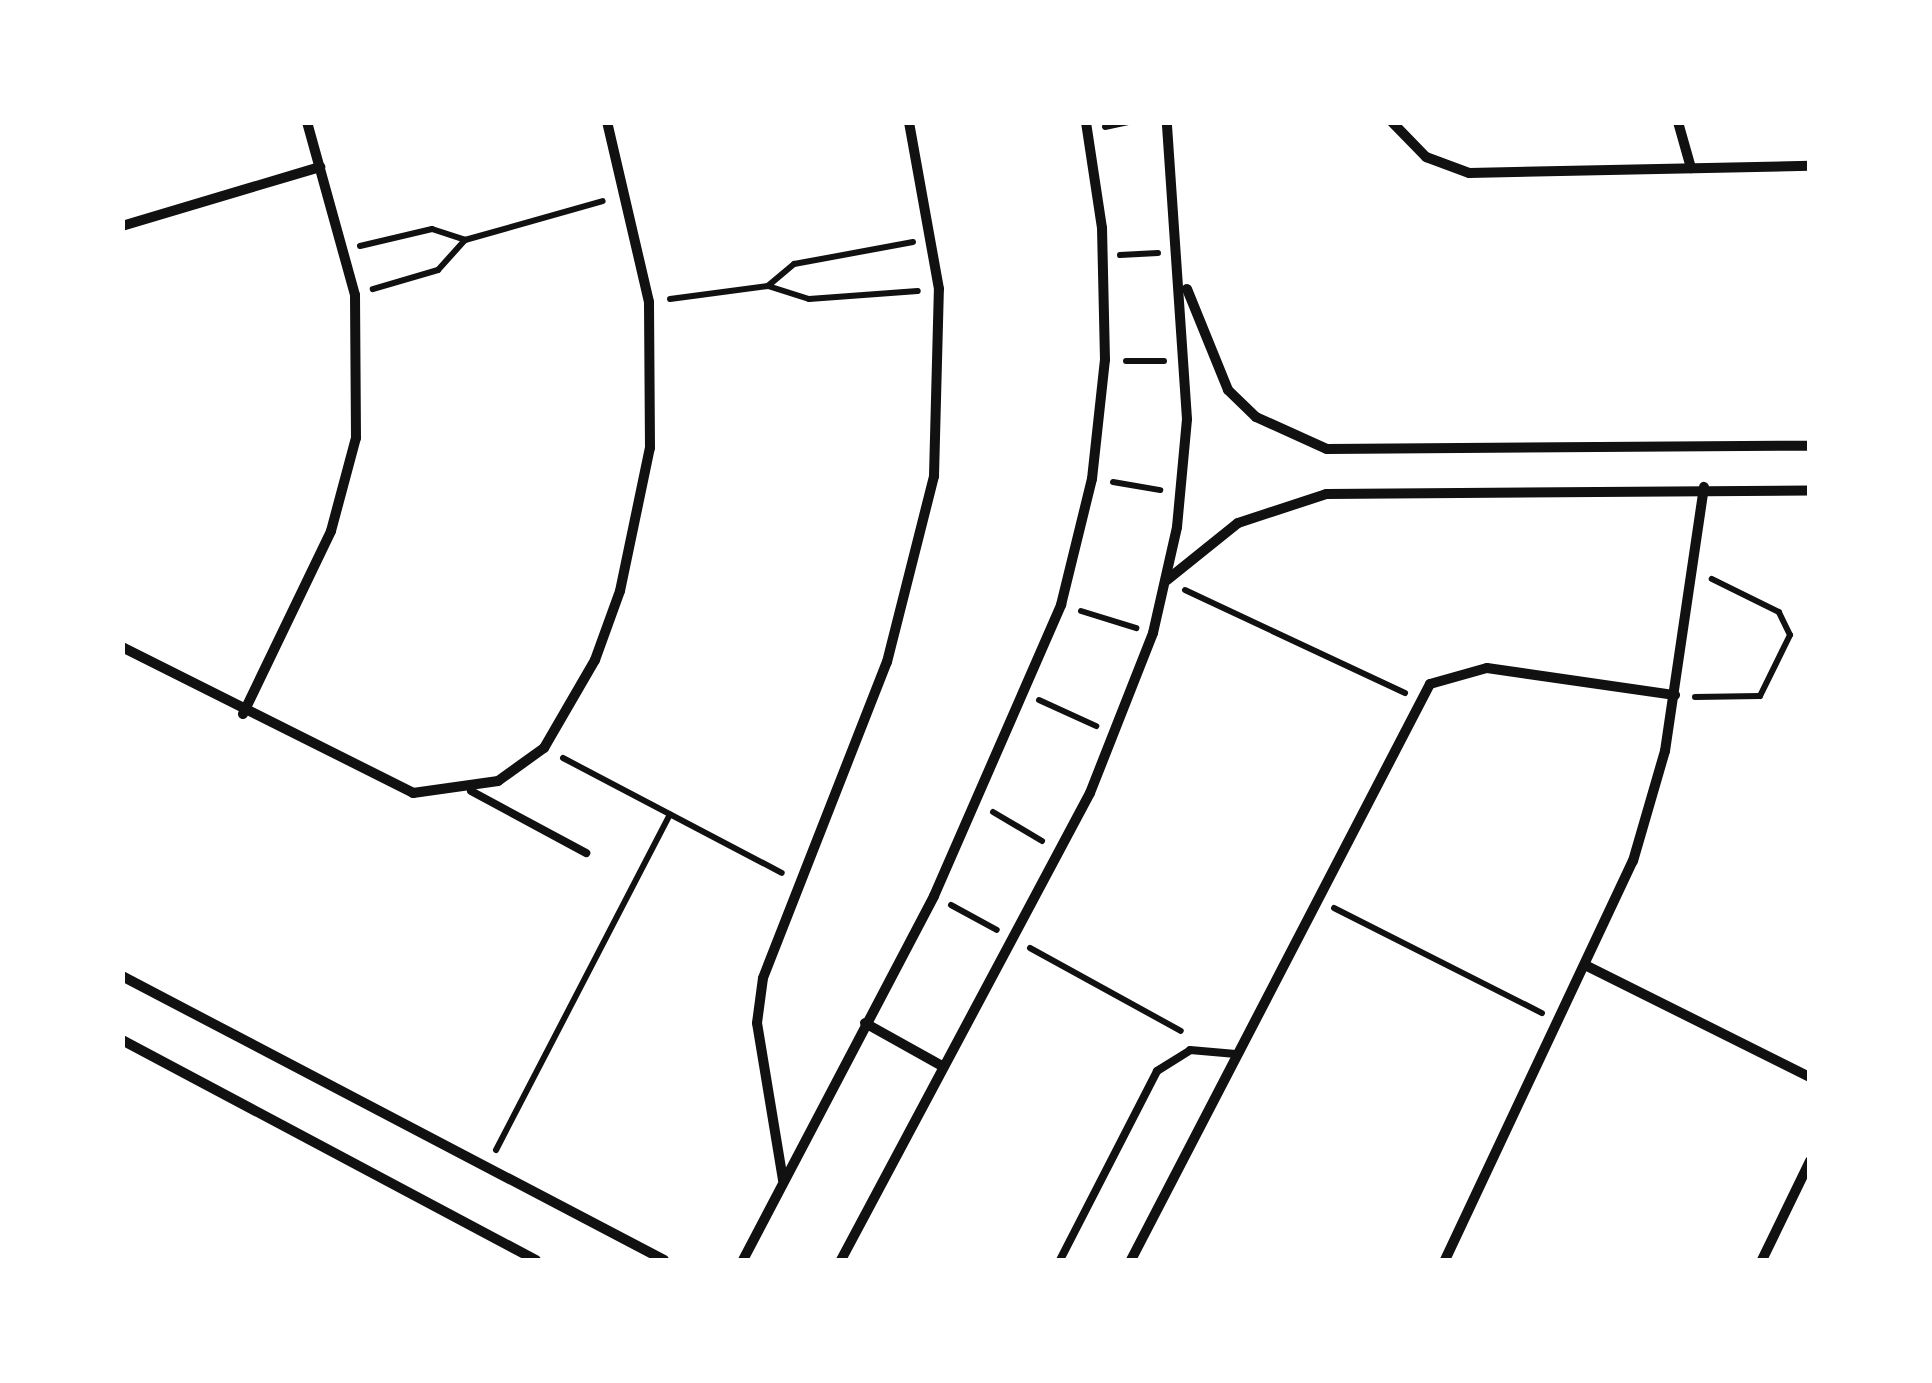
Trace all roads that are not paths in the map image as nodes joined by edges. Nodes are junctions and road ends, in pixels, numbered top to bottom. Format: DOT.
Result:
graph roads {
  1 [pos="307,122"];
  2 [pos="607,122"];
  3 [pos="909,122"];
  4 [pos="1086,122"];
  5 [pos="1167,122"];
  6 [pos="1392,122"];
  7 [pos="1678,122"];
  8 [pos="1810,166"];
  9 [pos="320,167"];
  10 [pos="1691,168"];
  11 [pos="122,226"];
  12 [pos="1181,274"];
  13 [pos="1810,446"];
  14 [pos="1704,488"];
  15 [pos="1810,491"];
  16 [pos="1166,580"];
  17 [pos="122,648"];
  18 [pos="1674,695"];
  19 [pos="242,714"];
  20 [pos="470,791"];
  21 [pos="586,853"];
  22 [pos="1587,966"];
  23 [pos="122,976"];
  24 [pos="865,1023"];
  25 [pos="122,1040"];
  26 [pos="1236,1054"];
  27 [pos="944,1067"];
  28 [pos="1810,1077"];
  29 [pos="1810,1160"];
  30 [pos="784,1180"];
  31 [pos="536,1260"];
  32 [pos="664,1260"];
  33 [pos="743,1260"];
  34 [pos="841,1260"];
  35 [pos="1060,1260"];
  36 [pos="1131,1260"];
  37 [pos="1445,1260"];
  38 [pos="1762,1260"];
  1 -- 9 [label="street"];
  2 -- 20 [label="street"];
  3 -- 30 [label="street"];
  4 -- 24 [label="street"];
  5 -- 12 [label="street"];
  6 -- 10 [label="street"];
  7 -- 10 [label="street"];
  8 -- 10 [label="street"];
  9 -- 11 [label="street"];
  9 -- 19 [label="street"];
  12 -- 13 [label="street"];
  12 -- 16 [label="street"];
  14 -- 15 [label="street"];
  14 -- 16 [label="street"];
  14 -- 18 [label="street"];
  16 -- 27 [label="street"];
  17 -- 19 [label="street"];
  18 -- 22 [label="street"];
  18 -- 26 [label="street"];
  19 -- 20 [label="street"];
  20 -- 21 [label="lane"];
  22 -- 28 [label="street"];
  22 -- 37 [label="street"];
  23 -- 32 [label="street"];
  24 -- 27 [label="street"];
  24 -- 30 [label="street"];
  25 -- 31 [label="street"];
  26 -- 35 [label="lane"];
  26 -- 36 [label="street"];
  27 -- 34 [label="street"];
  29 -- 38 [label="street"];
  30 -- 33 [label="street"];
}
